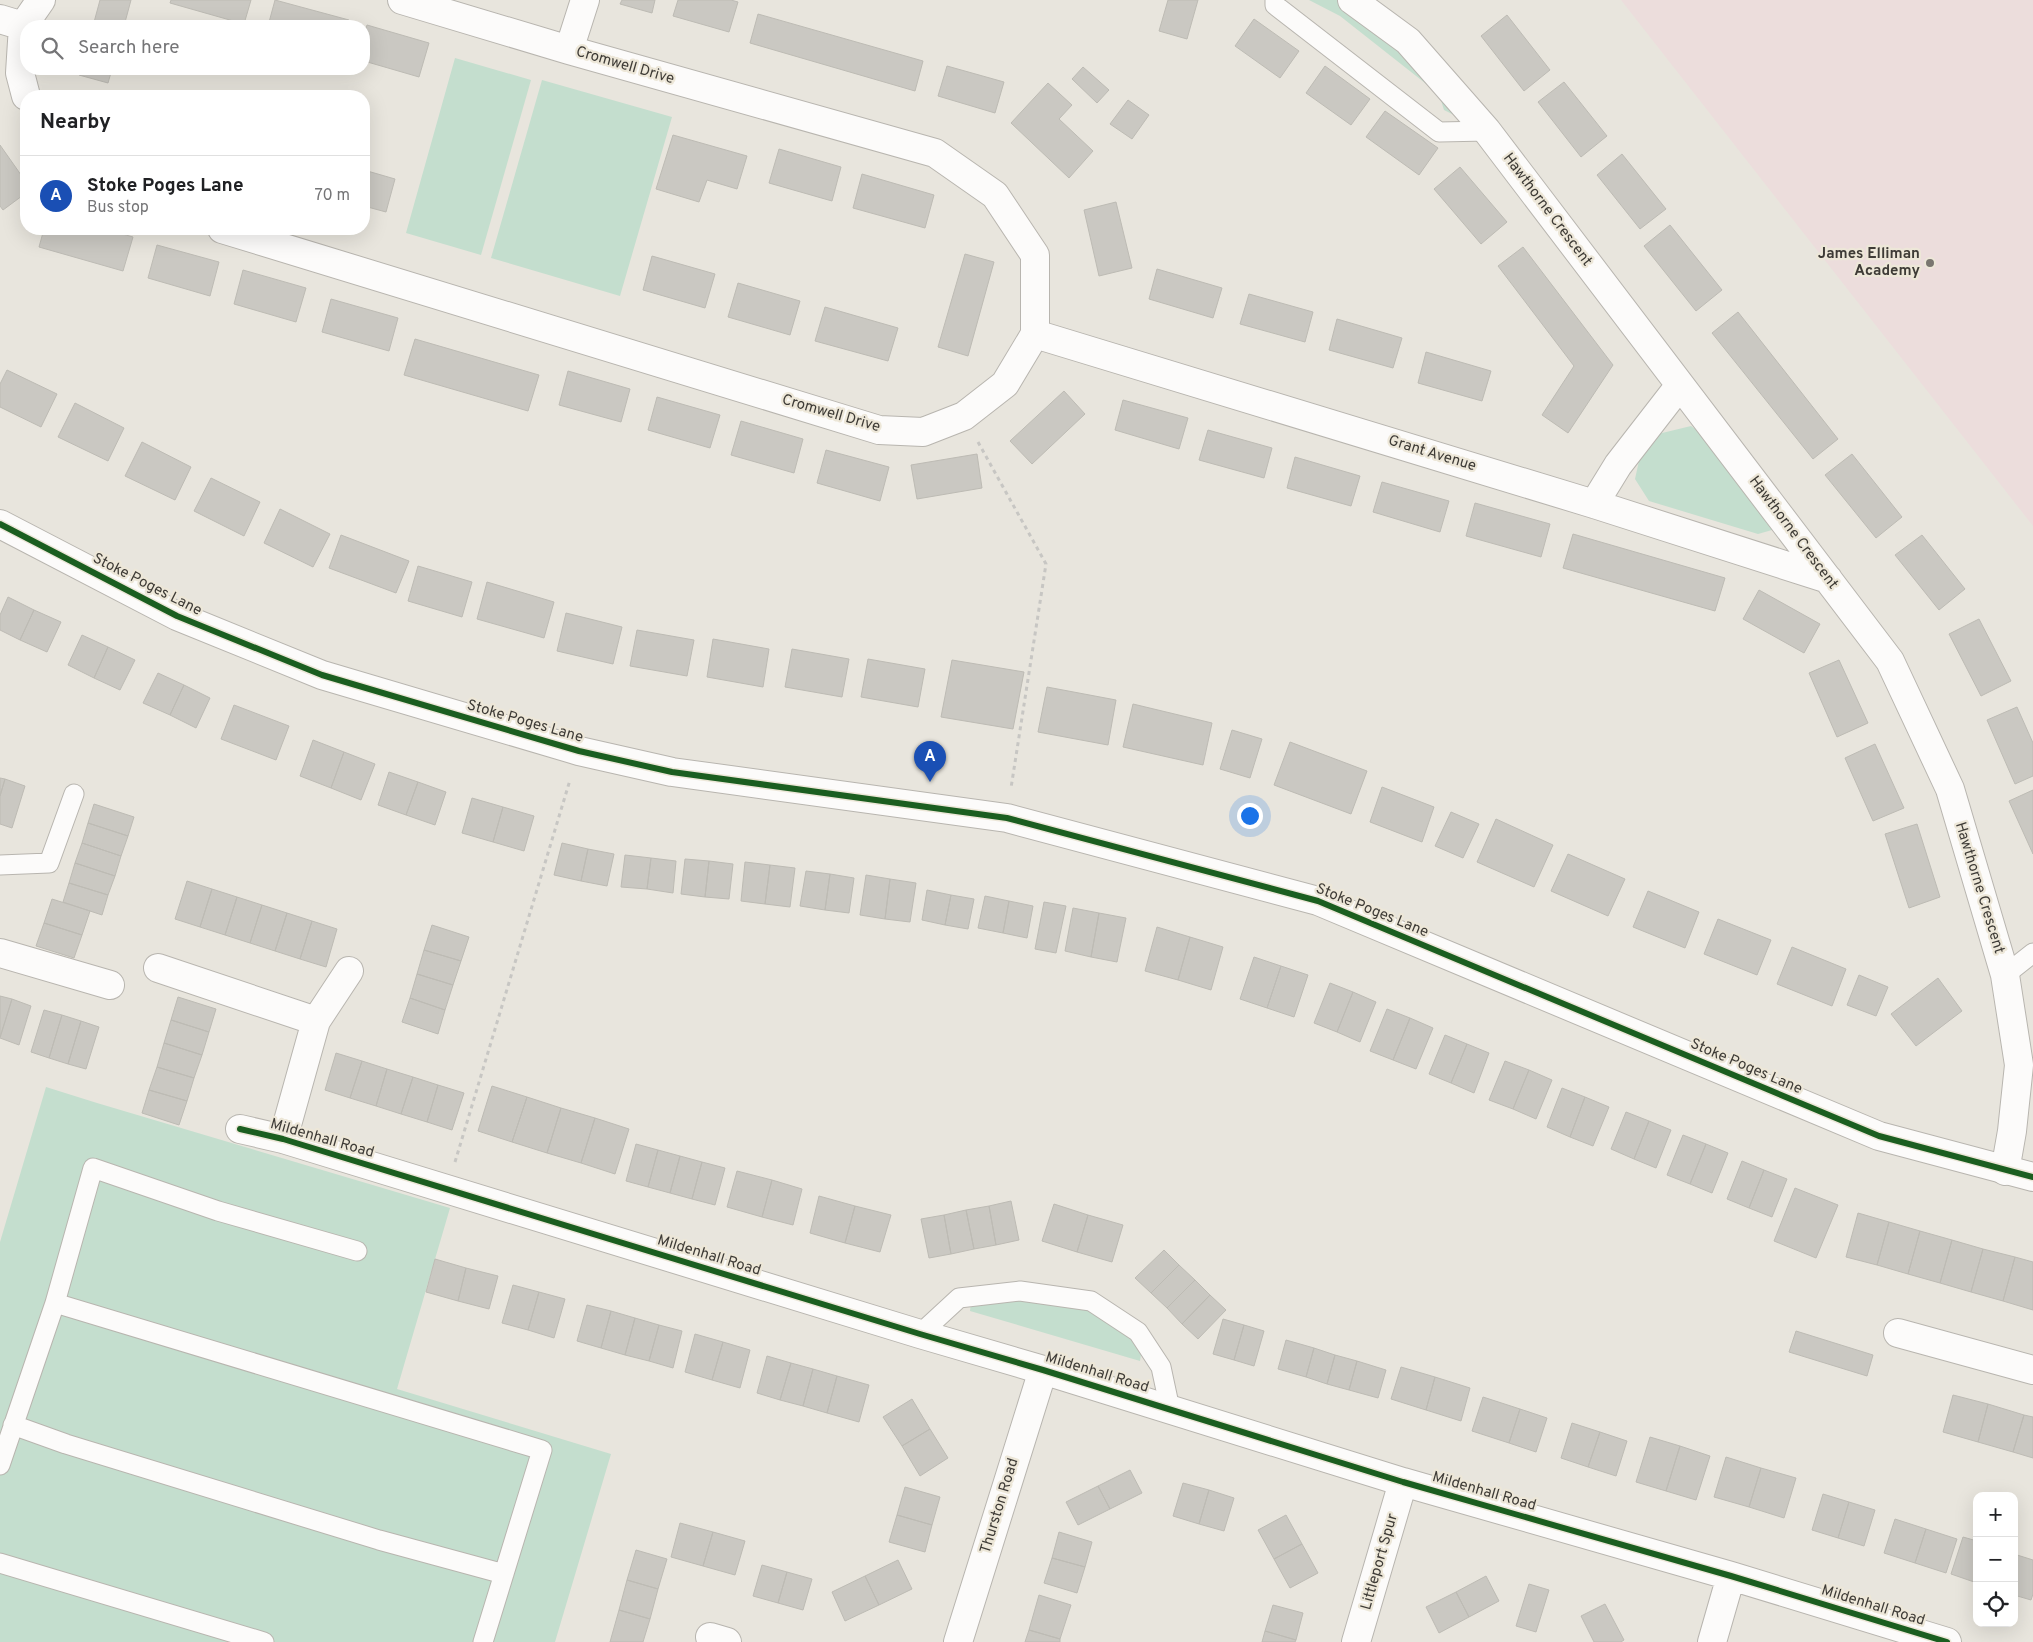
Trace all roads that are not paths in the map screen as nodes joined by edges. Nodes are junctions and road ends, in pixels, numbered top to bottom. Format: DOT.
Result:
graph roads {
  1 [pos="41,0"];
  2 [pos="402,0"];
  3 [pos="585,0"];
  4 [pos="1275,0"];
  5 [pos="1352,0"];
  6 [pos="11,22"];
  7 [pos="570,50"];
  8 [pos="20,74"];
  9 [pos="20,75"];
  10 [pos="24,90"];
  11 [pos="1487,131"];
  12 [pos="242,235"];
  13 [pos="1035,334"];
  14 [pos="1680,385"];
  15 [pos="1594,504"];
  16 [pos="0,524"];
  17 [pos="1828,578"];
  18 [pos="74,794"];
  19 [pos="0,865"];
  20 [pos="0,953"];
  21 [pos="2033,953"];
  22 [pos="158,968"];
  23 [pos="349,971"];
  24 [pos="2005,975"];
  25 [pos="110,985"];
  26 [pos="316,1021"];
  27 [pos="240,1129"];
  28 [pos="283,1139"];
  29 [pos="2005,1171"];
  30 [pos="2033,1177"];
  31 [pos="357,1251"];
  32 [pos="54,1303"];
  33 [pos="1898,1333"];
  34 [pos="920,1334"];
  35 [pos="1043,1370"];
  36 [pos="2033,1370"];
  37 [pos="1170,1409"];
  38 [pos="13,1425"];
  39 [pos="0,1465"];
  40 [pos="1403,1482"];
  41 [pos="0,1564"];
  42 [pos="504,1574"];
  43 [pos="1731,1576"];
  44 [pos="264,1642"];
  45 [pos="483,1642"];
  46 [pos="958,1642"];
  47 [pos="1356,1642"];
  48 [pos="1712,1642"];
  49 [pos="1946,1642"];
  1 -- 6 [label="street"];
  2 -- 7 [label="street, Cromwell Drive"];
  3 -- 7 [label="street"];
  4 -- 11 [label="lane"];
  5 -- 11 [label="street, Hawthorne Crescent"];
  6 -- 8 [label="street"];
  7 -- 13 [label="street, Cromwell Drive"];
  9 -- 10 [label="street"];
  11 -- 14 [label="street, Hawthorne Crescent"];
  12 -- 13 [label="street, Cromwell Drive"];
  13 -- 15 [label="street, Grant Avenue"];
  14 -- 15 [label="street"];
  14 -- 17 [label="street, Hawthorne Crescent"];
  15 -- 17 [label="street, Grant Avenue"];
  16 -- 29 [label="street, Stoke Poges Lane"];
  17 -- 24 [label="street, Hawthorne Crescent"];
  18 -- 19 [label="lane"];
  20 -- 25 [label="street"];
  21 -- 24 [label="lane"];
  22 -- 26 [label="street"];
  23 -- 26 [label="street, Mildenhall Road"];
  24 -- 29 [label="street, Hawthorne Crescent"];
  26 -- 28 [label="street, Mildenhall Road"];
  27 -- 28 [label="street, Mildenhall Road"];
  28 -- 34 [label="street, Mildenhall Road"];
  29 -- 30 [label="street, Stoke Poges Lane"];
  31 -- 32 [label="lane"];
  32 -- 38 [label="lane"];
  32 -- 42 [label="lane"];
  33 -- 36 [label="street"];
  34 -- 35 [label="street, Mildenhall Road"];
  34 -- 37 [label="lane"];
  35 -- 37 [label="street, Mildenhall Road"];
  35 -- 46 [label="street, Thurston Road"];
  37 -- 40 [label="street, Mildenhall Road"];
  38 -- 39 [label="lane"];
  38 -- 42 [label="lane"];
  40 -- 43 [label="street, Mildenhall Road"];
  40 -- 47 [label="street, Littleport Spur"];
  41 -- 44 [label="lane"];
  42 -- 45 [label="lane"];
  43 -- 48 [label="street"];
  43 -- 49 [label="street, Mildenhall Road"];
}
